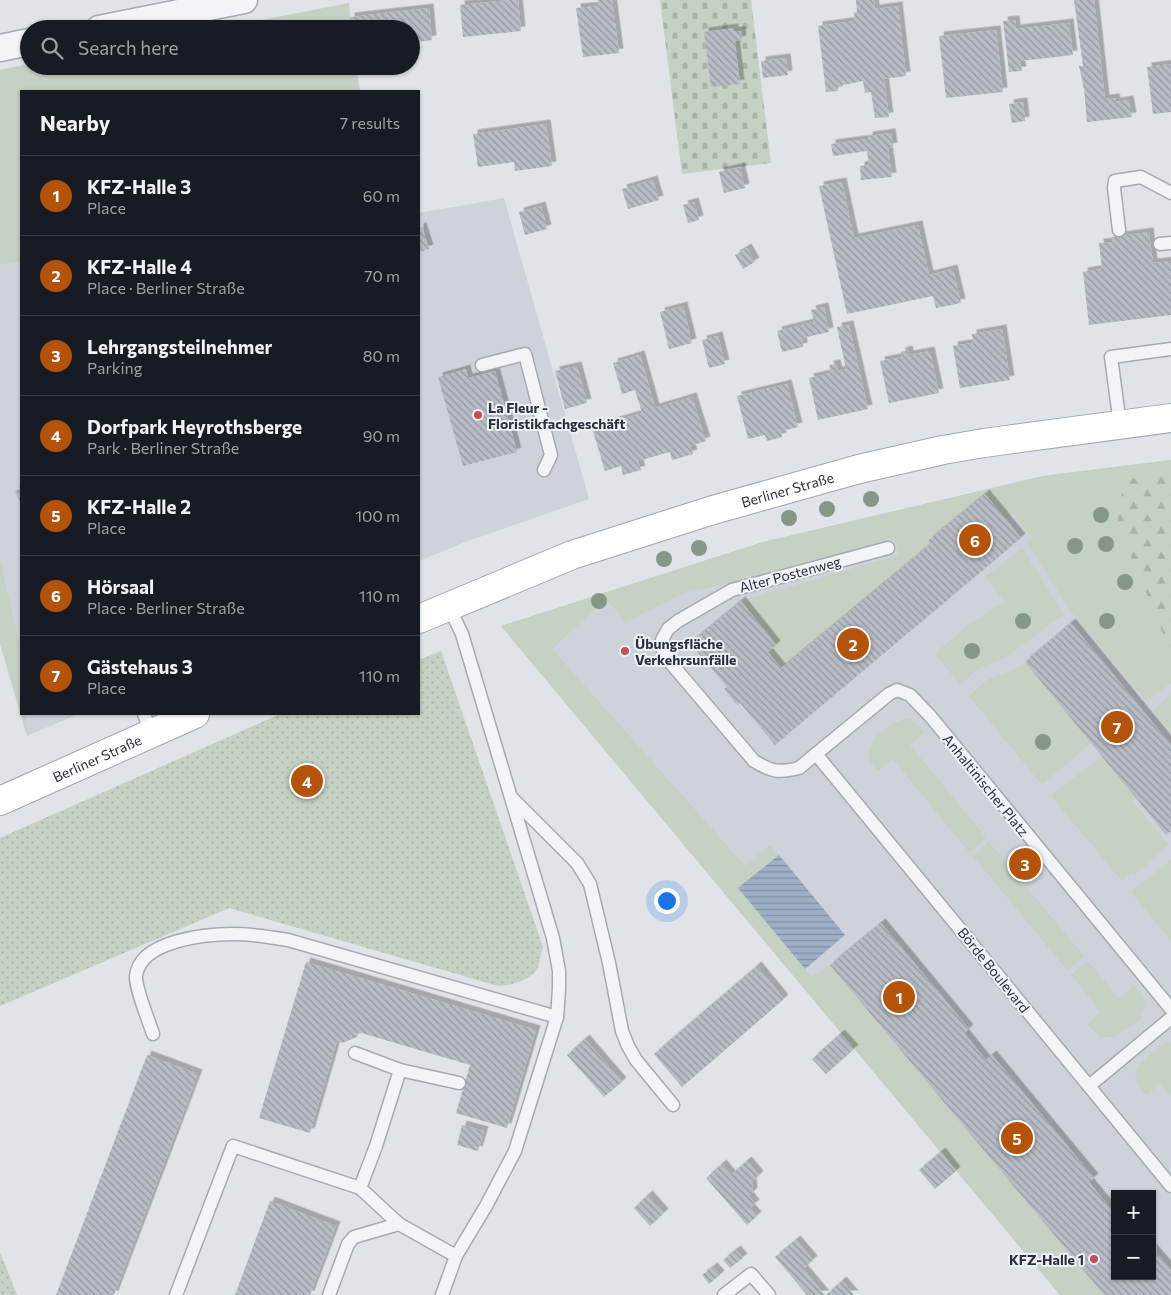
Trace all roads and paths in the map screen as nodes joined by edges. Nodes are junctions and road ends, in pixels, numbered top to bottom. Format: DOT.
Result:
graph roads {
  1 [pos="244,0"];
  2 [pos="145,20"];
  3 [pos="20,44"];
  4 [pos="0,48"];
  5 [pos="1171,193"];
  6 [pos="1119,230"];
  7 [pos="1171,349"];
  8 [pos="482,365"];
  9 [pos="1171,418"];
  10 [pos="1120,425"];
  11 [pos="544,470"];
  12 [pos="888,548"];
  13 [pos="449,607"];
  14 [pos="420,619"];
  15 [pos="889,694"];
  16 [pos="190,715"];
  17 [pos="147,723"];
  18 [pos="816,754"];
  19 [pos="510,796"];
  20 [pos="0,801"];
  21 [pos="1171,1009"];
  22 [pos="556,1017"];
  23 [pos="1171,1018"];
  24 [pos="154,1034"];
  25 [pos="354,1053"];
  26 [pos="400,1070"];
  27 [pos="459,1083"];
  28 [pos="1089,1086"];
  29 [pos="672,1105"];
  30 [pos="1171,1186"];
  31 [pos="360,1188"];
  32 [pos="399,1224"];
  33 [pos="456,1256"];
  34 [pos="176,1295"];
  35 [pos="329,1295"];
  36 [pos="442,1295"];
  37 [pos="724,1295"];
  38 [pos="769,1295"];
  1 -- 2 [label="street"];
  3 -- 4 [label="street"];
  5 -- 6 [label="lane"];
  7 -- 10 [label="lane"];
  8 -- 11 [label="lane"];
  9 -- 10 [label="main road, Berliner Straße"];
  10 -- 13 [label="main road, Berliner Straße"];
  12 -- 18 [label="lane, Alter Postenweg"];
  13 -- 14 [label="main road, Berliner Straße"];
  13 -- 19 [label="lane"];
  15 -- 18 [label="lane, Alter Postenweg"];
  15 -- 21 [label="lane, Anhaltinischer Platz"];
  16 -- 17 [label="main road, Berliner Straße"];
  17 -- 20 [label="main road, Berliner Straße"];
  18 -- 28 [label="lane, Börde Boulevard"];
  19 -- 22 [label="lane"];
  19 -- 29 [label="lane"];
  22 -- 24 [label="lane"];
  22 -- 33 [label="lane"];
  23 -- 28 [label="lane"];
  25 -- 26 [label="lane"];
  26 -- 27 [label="lane"];
  26 -- 31 [label="lane"];
  28 -- 30 [label="lane, Börde Boulevard"];
  31 -- 32 [label="lane"];
  31 -- 34 [label="lane"];
  32 -- 33 [label="lane"];
  32 -- 35 [label="lane"];
  33 -- 36 [label="lane"];
  37 -- 38 [label="lane"];
}
